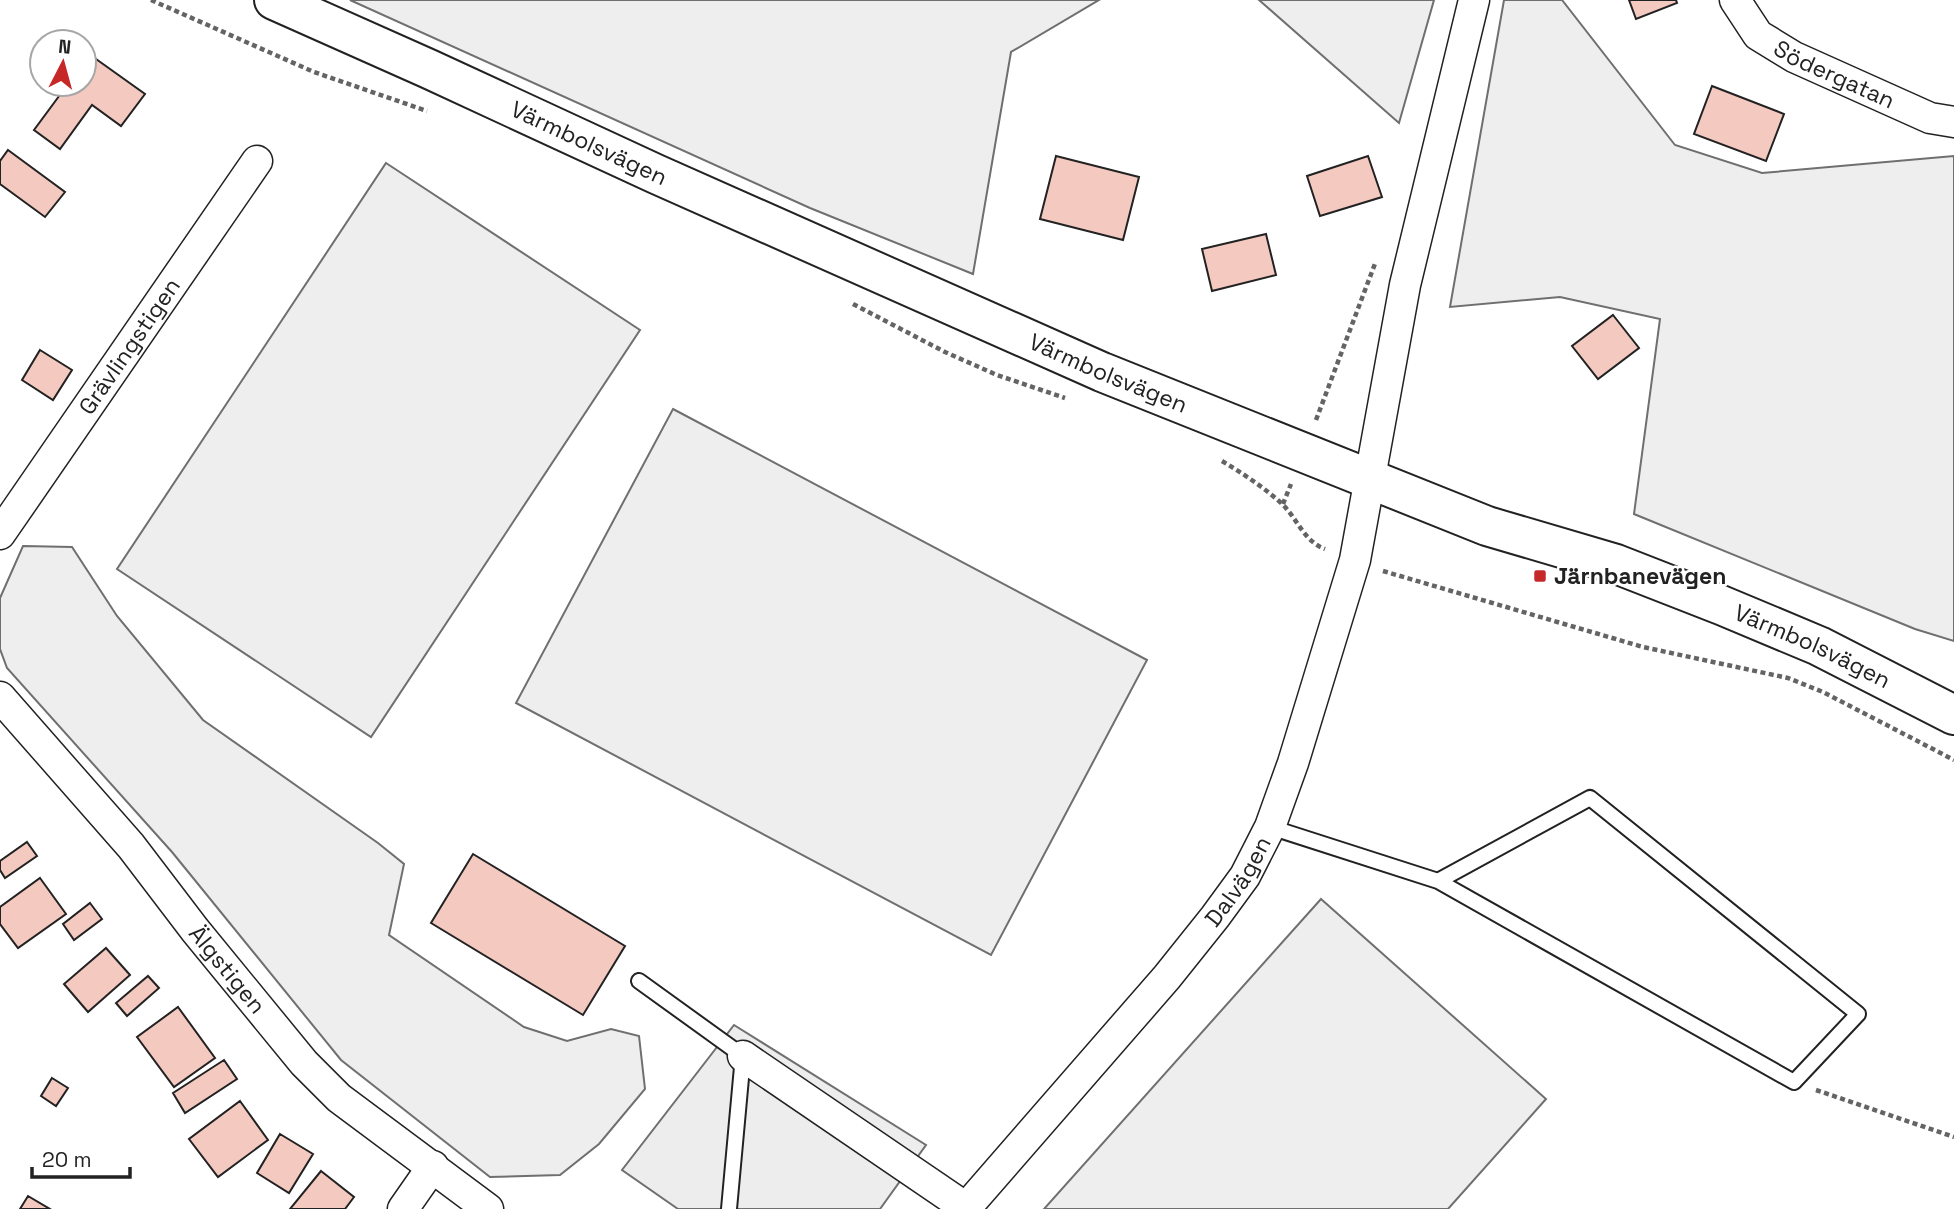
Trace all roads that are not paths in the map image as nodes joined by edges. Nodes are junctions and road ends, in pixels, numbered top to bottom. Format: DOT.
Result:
graph roads {
  1 [pos="274,0"];
  2 [pos="1474,0"];
  3 [pos="1735,0"];
  4 [pos="1954,122"];
  5 [pos="257,161"];
  6 [pos="1370,479"];
  7 [pos="0,534"];
  8 [pos="0,697"];
  9 [pos="1954,715"];
  10 [pos="1270,827"];
  11 [pos="1438,881"];
  12 [pos="639,981"];
  13 [pos="743,1056"];
  14 [pos="433,1166"];
  15 [pos="966,1208"];
  16 [pos="403,1209"];
  17 [pos="488,1209"];
  18 [pos="729,1209"];
  1 -- 6 [label="street, Värmbolsvägen"];
  2 -- 6 [label="street"];
  3 -- 4 [label="street, Södergatan"];
  5 -- 7 [label="street, Grävlingstigen"];
  6 -- 9 [label="street, Värmbolsvägen"];
  6 -- 10 [label="street, Dalvägen"];
  8 -- 14 [label="street, Älgstigen"];
  10 -- 11 [label="lane"];
  10 -- 15 [label="street, Dalvägen"];
  11 -- 11 [label="lane"];
  12 -- 13 [label="lane"];
  13 -- 15 [label="street"];
  13 -- 18 [label="lane"];
  14 -- 16 [label="street"];
  14 -- 17 [label="street, Älgstigen"];
}
